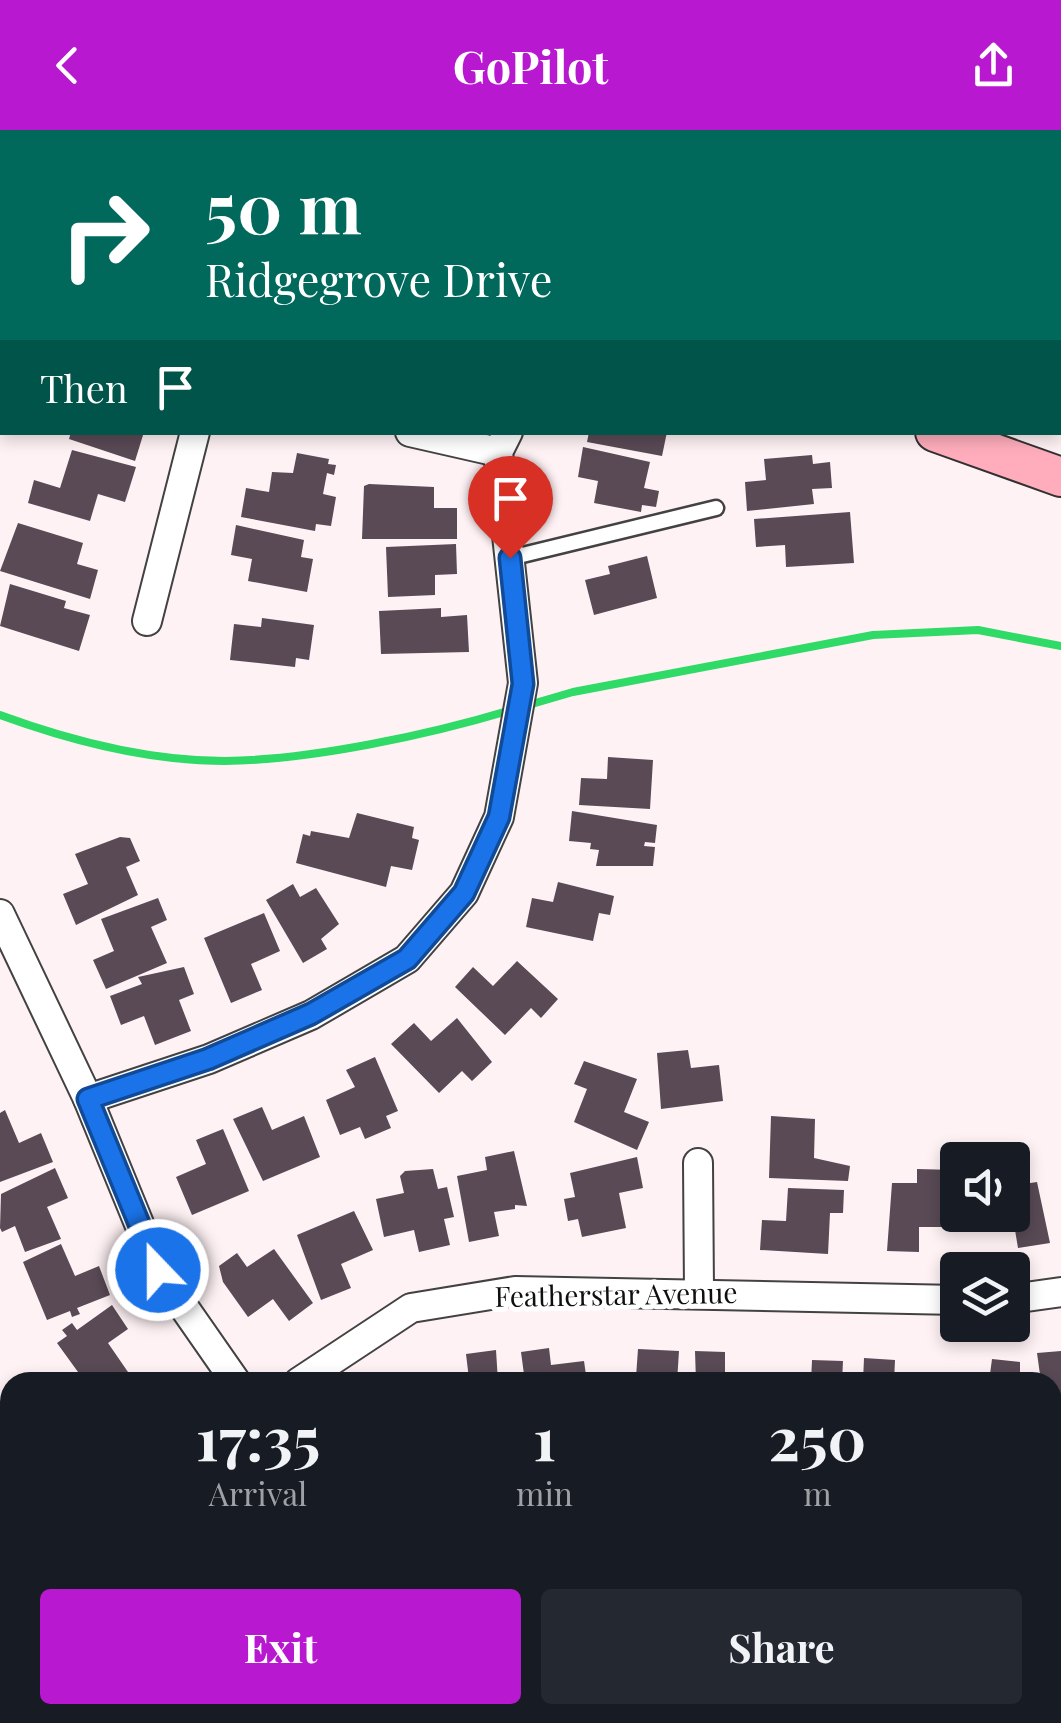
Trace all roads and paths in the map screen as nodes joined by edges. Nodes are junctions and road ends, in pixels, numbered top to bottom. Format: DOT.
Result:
graph roads {
  1 [pos="193,435"];
  2 [pos="438,435"];
  3 [pos="943,435"];
  4 [pos="504,442"];
  5 [pos="1061,477"];
  6 [pos="716,508"];
  7 [pos="510,558"];
  8 [pos="147,622"];
  9 [pos="0,914"];
  10 [pos="88,1099"];
  11 [pos="698,1163"];
  12 [pos="698,1292"];
  13 [pos="1061,1292"];
  14 [pos="1030,1296"];
  15 [pos="940,1299"];
  16 [pos="229,1372"];
  17 [pos="313,1372"];
  1 -- 8 [label="street"];
  2 -- 4 [label="street"];
  3 -- 5 [label="main road"];
  4 -- 7 [label="street"];
  6 -- 7 [label="lane"];
  7 -- 10 [label="street"];
  9 -- 10 [label="street"];
  10 -- 16 [label="street"];
  11 -- 12 [label="street"];
  12 -- 15 [label="street, Featherstar Avenue"];
  12 -- 17 [label="street, Featherstar Avenue"];
  13 -- 14 [label="street"];
}
